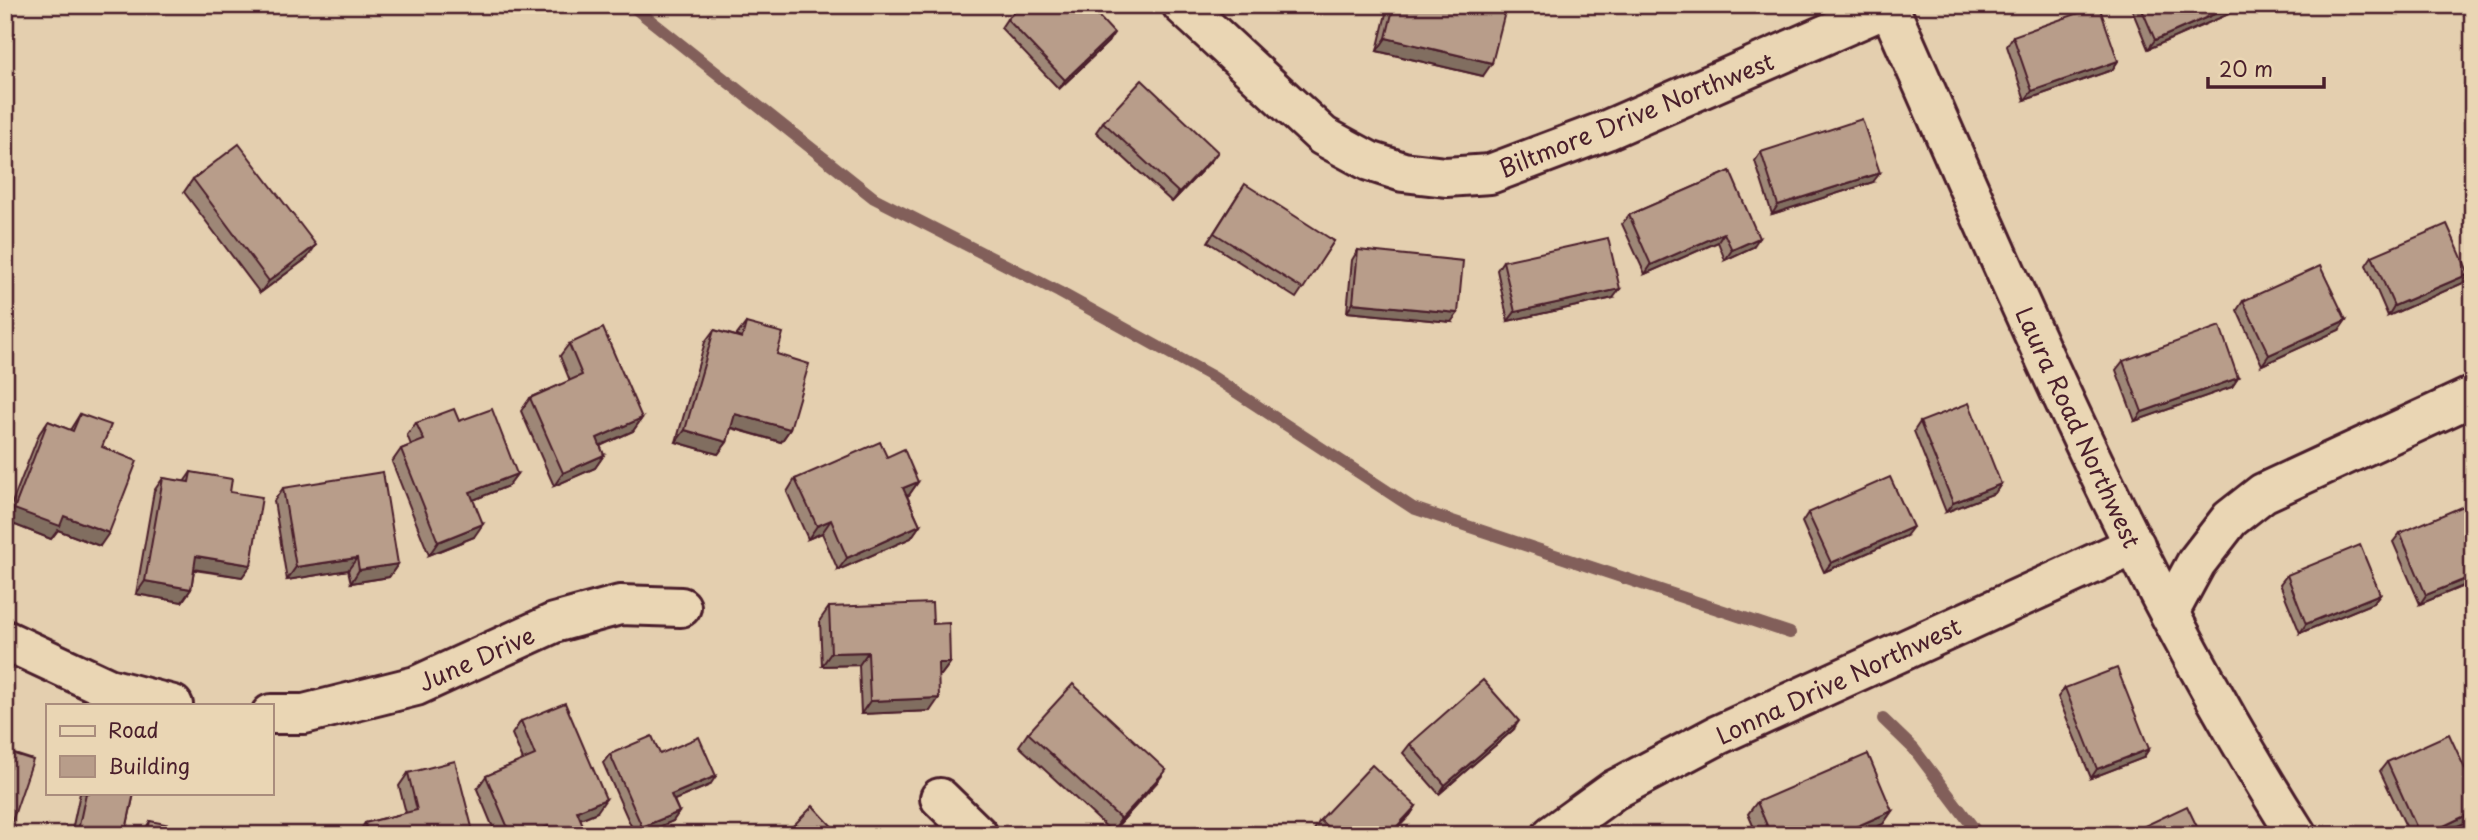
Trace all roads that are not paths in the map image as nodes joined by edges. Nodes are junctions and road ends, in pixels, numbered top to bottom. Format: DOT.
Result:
graph roads {
  1 [pos="1182,5"];
  2 [pos="1890,6"];
  3 [pos="2473,396"];
  4 [pos="2135,545"];
  5 [pos="681,607"];
  6 [pos="2170,611"];
  7 [pos="5,639"];
  8 [pos="169,704"];
  9 [pos="273,714"];
  10 [pos="940,798"];
  11 [pos="978,835"];
  12 [pos="1552,835"];
  13 [pos="2297,835"];
  1 -- 2 [label="street, Biltmore Drive Northwest"];
  2 -- 4 [label="street, Laura Road Northwest"];
  3 -- 6 [label="street"];
  4 -- 6 [label="street, Laura Road Northwest"];
  4 -- 12 [label="street, Lonna Drive Northwest"];
  5 -- 9 [label="street, June Drive"];
  6 -- 13 [label="street, Laura Road Northwest"];
  7 -- 8 [label="street"];
  10 -- 11 [label="street"];
}
